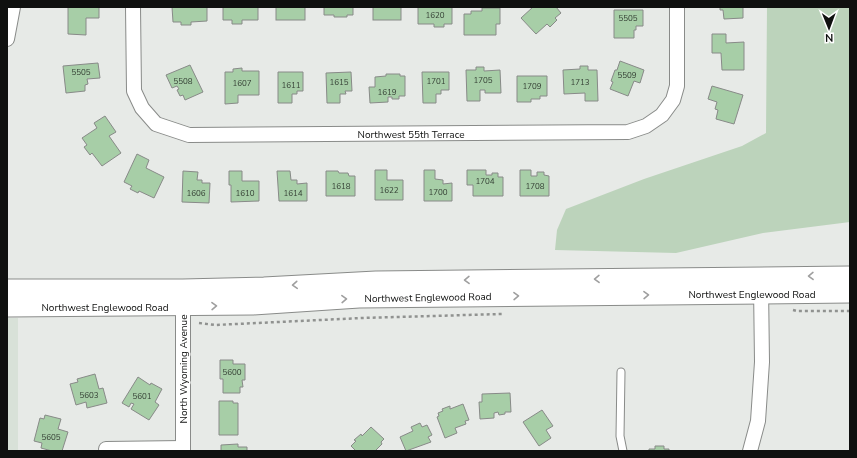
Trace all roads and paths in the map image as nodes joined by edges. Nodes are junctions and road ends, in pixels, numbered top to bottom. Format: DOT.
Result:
graph roads {
  1 [pos="12,7"];
  2 [pos="133,7"];
  3 [pos="677,7"];
  4 [pos="7,39"];
  5 [pos="850,276"];
  6 [pos="761,285"];
  7 [pos="7,289"];
  8 [pos="850,293"];
  9 [pos="183,305"];
  10 [pos="7,307"];
  11 [pos="504,314"];
  12 [pos="621,372"];
  13 [pos="106,449"];
  14 [pos="183,449"];
  15 [pos="624,451"];
  16 [pos="750,451"];
  1 -- 4 [label="street"];
  2 -- 3 [label="street, Northwest 55th Terrace"];
  5 -- 6 [label="main road, Northwest Englewood Road, one-way"];
  6 -- 8 [label="main road, Northwest Englewood Road"];
  6 -- 9 [label="main road, Northwest Englewood Road"];
  6 -- 16 [label="street"];
  7 -- 9 [label="main road, Northwest Englewood Road"];
  9 -- 10 [label="main road, Northwest Englewood Road"];
  9 -- 11 [label="path"];
  9 -- 14 [label="street, North Wyoming Avenue"];
  12 -- 15 [label="lane"];
  13 -- 14 [label="street, North Wyoming Avenue"];
}
